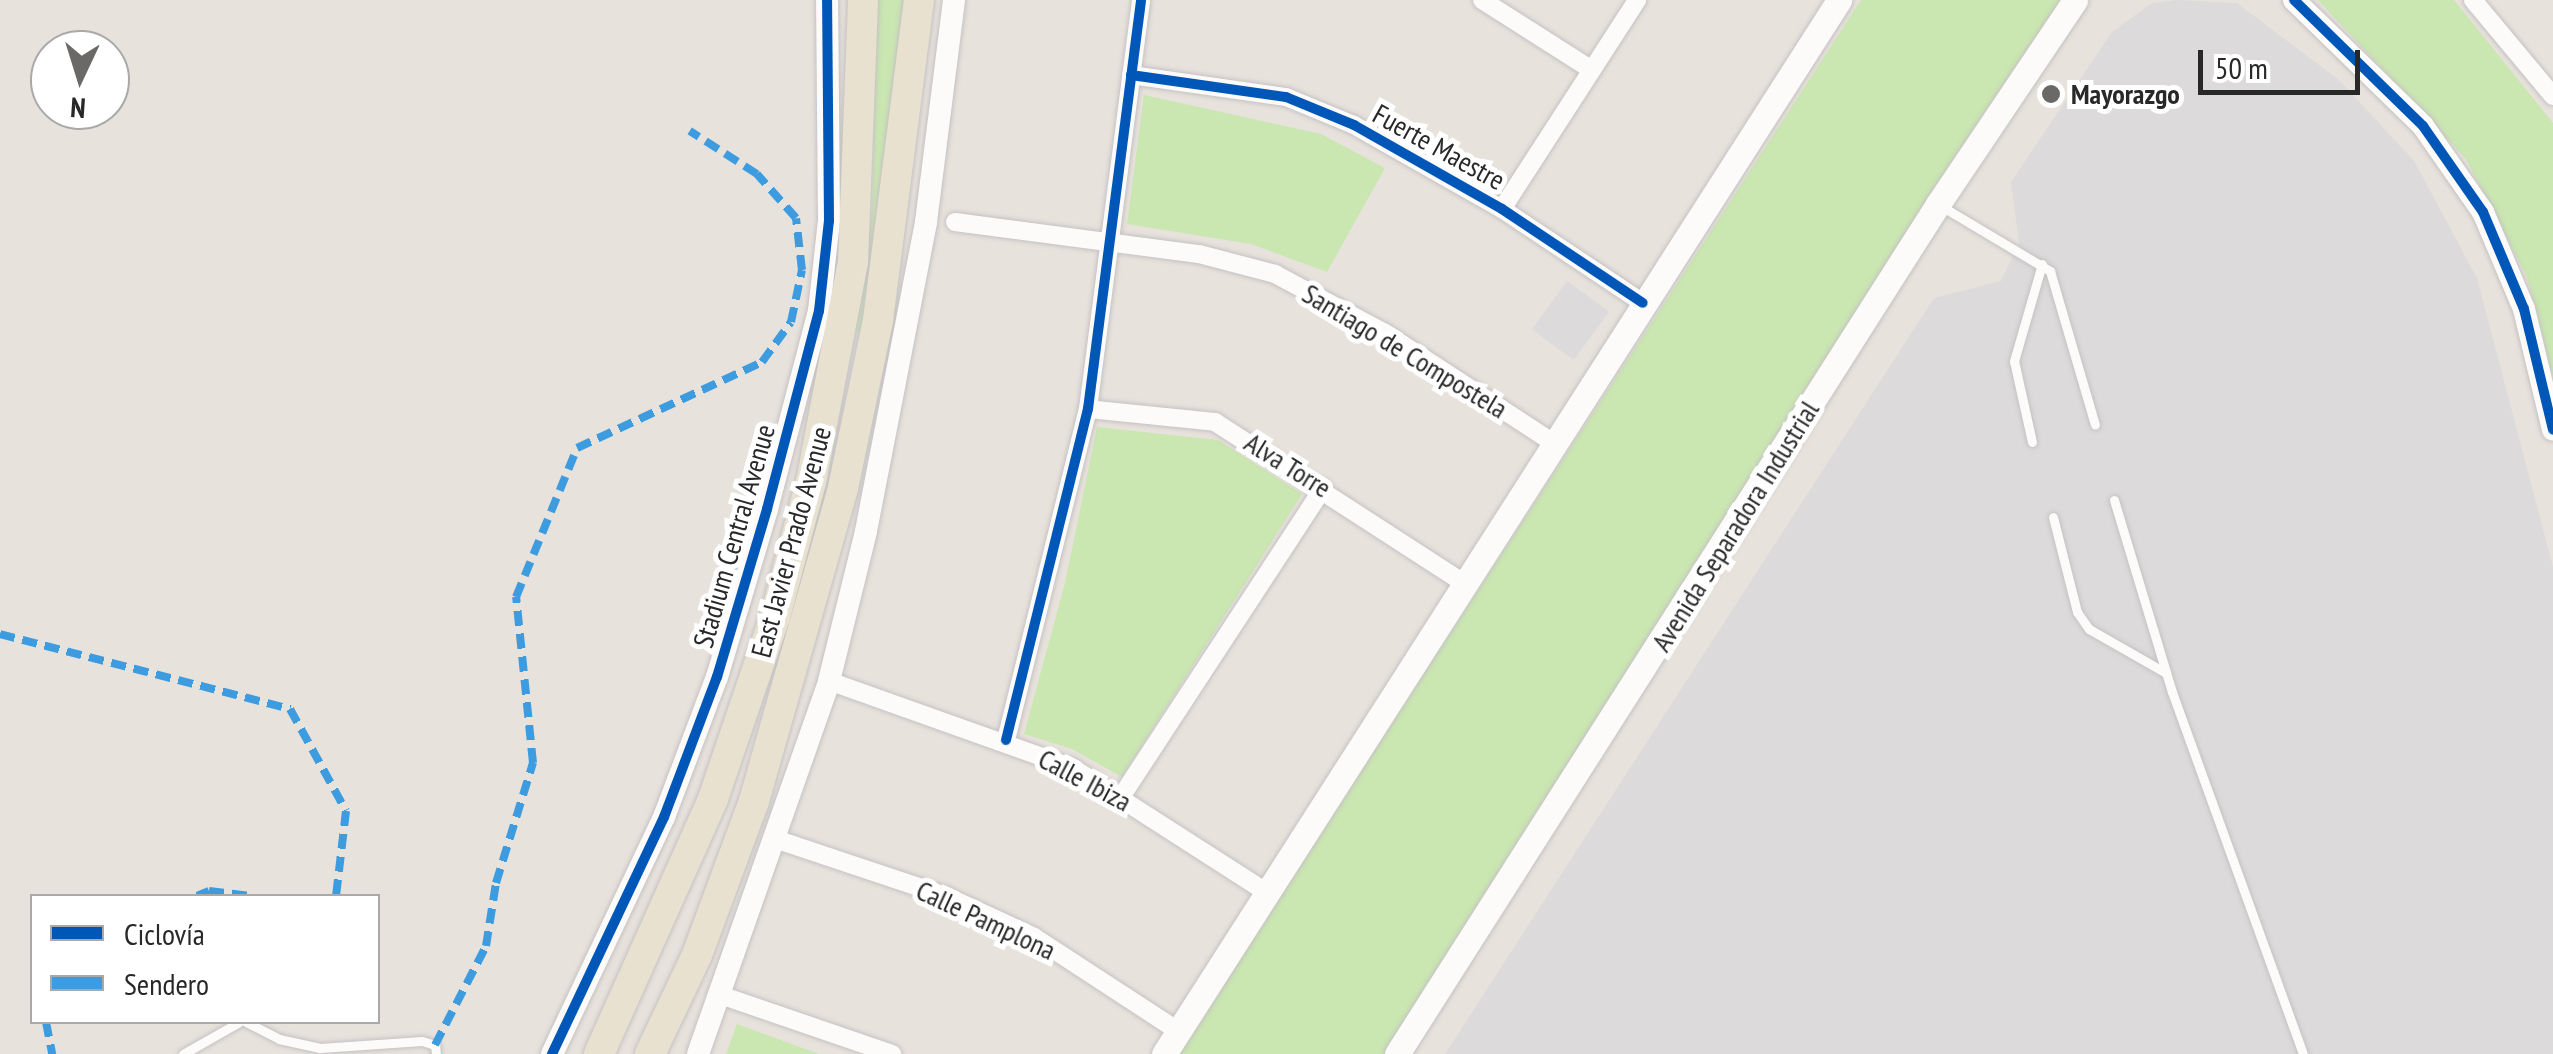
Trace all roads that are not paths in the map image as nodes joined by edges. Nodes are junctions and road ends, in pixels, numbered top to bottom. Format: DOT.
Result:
graph roads {
  1 [pos="827,0"];
  2 [pos="863,0"];
  3 [pos="919,0"];
  4 [pos="954,0"];
  5 [pos="1140,0"];
  6 [pos="1482,0"];
  7 [pos="1638,0"];
  8 [pos="1839,0"];
  9 [pos="2075,0"];
  10 [pos="2473,0"];
  11 [pos="2299,2"];
  12 [pos="1592,70"];
  13 [pos="1131,74"];
  14 [pos="2551,87"];
  15 [pos="1938,204"];
  16 [pos="1502,209"];
  17 [pos="955,222"];
  18 [pos="1110,244"];
  19 [pos="2042,264"];
  20 [pos="1643,304"];
  21 [pos="1088,409"];
  22 [pos="2095,424"];
  23 [pos="2553,430"];
  24 [pos="2032,442"];
  25 [pos="1554,443"];
  26 [pos="1324,488"];
  27 [pos="2114,500"];
  28 [pos="2053,517"];
  29 [pos="1464,583"];
  30 [pos="2166,674"];
  31 [pos="829,681"];
  32 [pos="1006,740"];
  33 [pos="1121,797"];
  34 [pos="778,840"];
  35 [pos="1268,893"];
  36 [pos="723,996"];
  37 [pos="239,1024"];
  38 [pos="247,1024"];
  39 [pos="1178,1031"];
  40 [pos="182,1054"];
  41 [pos="436,1054"];
  42 [pos="552,1054"];
  43 [pos="599,1054"];
  44 [pos="650,1054"];
  45 [pos="698,1054"];
  46 [pos="892,1054"];
  47 [pos="1164,1054"];
  48 [pos="1397,1054"];
  49 [pos="2303,1054"];
  1 -- 42 [label="street, Stadium Central Avenue"];
  2 -- 43 [label="main road, East Javier Prado Avenue"];
  3 -- 44 [label="main road, East Javier Prado Avenue"];
  4 -- 31 [label="street"];
  5 -- 13 [label="street"];
  6 -- 12 [label="street"];
  7 -- 12 [label="street"];
  8 -- 20 [label="main road"];
  9 -- 15 [label="main road, Avenida Separadora Industrial"];
  10 -- 14 [label="street"];
  11 -- 23 [label="street"];
  12 -- 16 [label="street"];
  13 -- 16 [label="street, Fuerte Maestre"];
  13 -- 18 [label="street"];
  15 -- 19 [label="lane"];
  15 -- 48 [label="main road, Avenida Separadora Industrial"];
  16 -- 20 [label="street, Fuerte Maestre"];
  17 -- 18 [label="street, Santiago de Compostela"];
  18 -- 21 [label="street"];
  18 -- 25 [label="street, Santiago de Compostela"];
  19 -- 22 [label="lane"];
  19 -- 24 [label="lane"];
  20 -- 25 [label="main road"];
  21 -- 26 [label="street, Alva Torre"];
  21 -- 32 [label="street"];
  25 -- 29 [label="main road"];
  26 -- 29 [label="street, Alva Torre"];
  26 -- 33 [label="street"];
  27 -- 30 [label="lane"];
  28 -- 30 [label="lane"];
  29 -- 35 [label="main road"];
  30 -- 49 [label="lane"];
  31 -- 32 [label="street, Calle Ibiza"];
  31 -- 34 [label="street"];
  32 -- 33 [label="street, Calle Ibiza"];
  33 -- 35 [label="street, Calle Ibiza"];
  34 -- 36 [label="street"];
  34 -- 39 [label="street, Calle Pamplona"];
  35 -- 39 [label="main road"];
  36 -- 45 [label="street"];
  36 -- 46 [label="street"];
  37 -- 40 [label="lane"];
  38 -- 41 [label="lane"];
  39 -- 47 [label="main road"];
}
